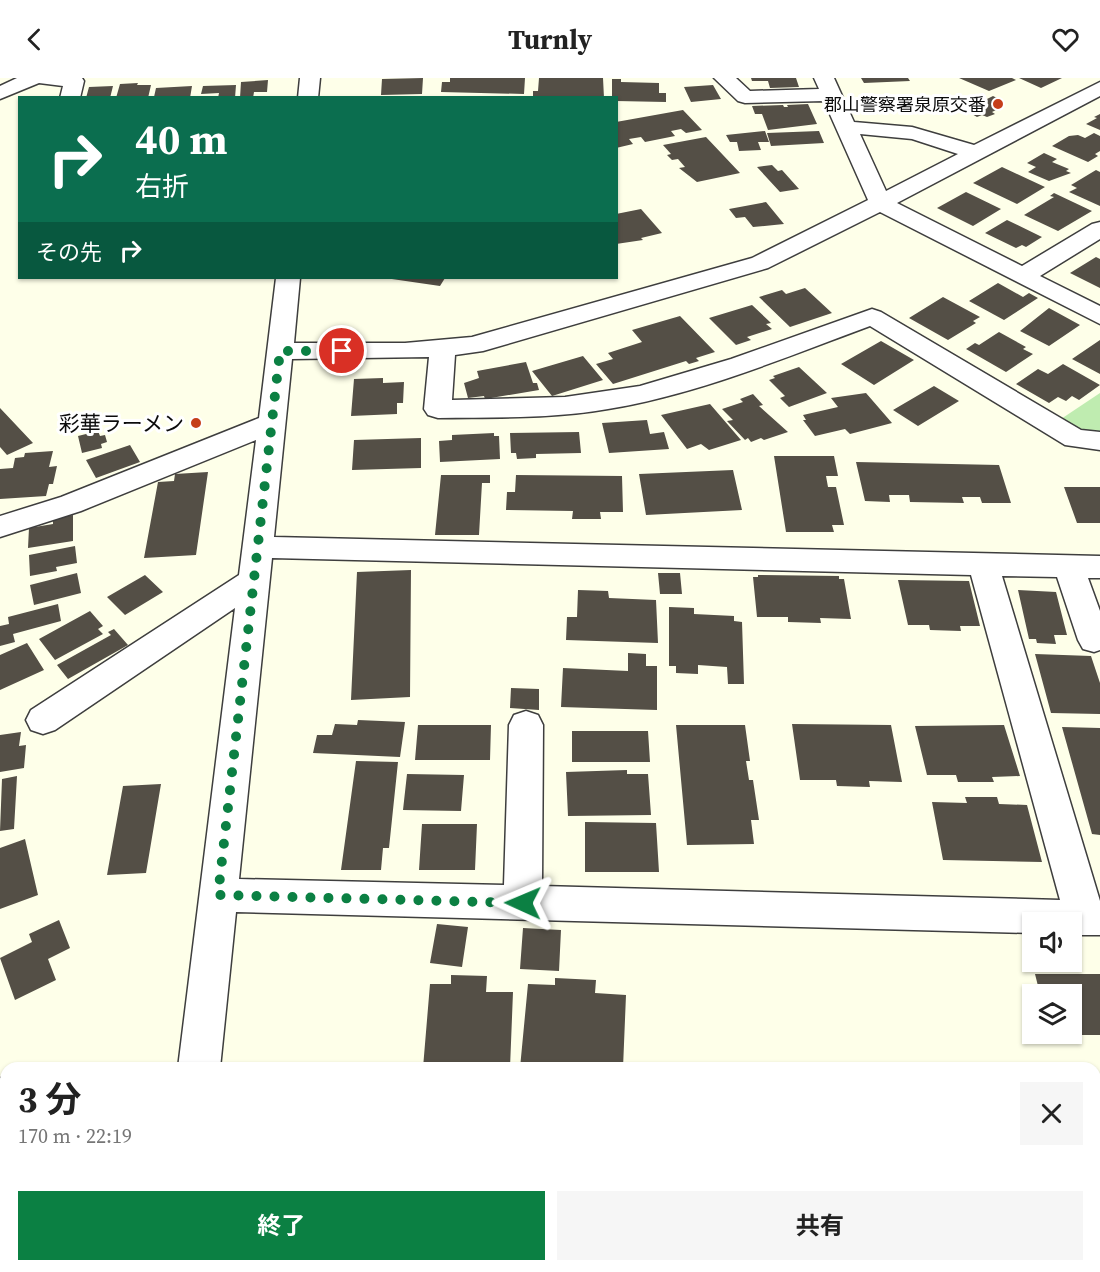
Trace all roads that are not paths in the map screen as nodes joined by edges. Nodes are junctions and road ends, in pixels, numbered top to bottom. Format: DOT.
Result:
graph roads {
  1 [pos="34,78"];
  2 [pos="41,78"];
  3 [pos="310,78"];
  4 [pos="724,78"];
  5 [pos="828,87"];
  6 [pos="1100,88"];
  7 [pos="0,93"];
  8 [pos="70,96"];
  9 [pos="308,96"];
  10 [pos="846,128"];
  11 [pos="975,153"];
  12 [pos="880,203"];
  13 [pos="1100,229"];
  14 [pos="1023,276"];
  15 [pos="288,279"];
  16 [pos="1100,316"];
  17 [pos="442,350"];
  18 [pos="280,351"];
  19 [pos="272,423"];
  20 [pos="1100,441"];
  21 [pos="0,528"];
  22 [pos="258,547"];
  23 [pos="983,564"];
  24 [pos="1069,566"];
  25 [pos="1100,567"];
  26 [pos="254,580"];
  27 [pos="1094,640"];
  28 [pos="44,720"];
  29 [pos="526,724"];
  30 [pos="218,895"];
  31 [pos="523,903"];
  32 [pos="1092,918"];
  33 [pos="200,1062"];
  1 -- 7 [label="street"];
  2 -- 8 [label="street"];
  3 -- 9 [label="street"];
  4 -- 5 [label="street"];
  5 -- 10 [label="street"];
  6 -- 11 [label="street"];
  10 -- 11 [label="street"];
  10 -- 12 [label="street"];
  11 -- 12 [label="street"];
  12 -- 14 [label="street"];
  12 -- 17 [label="street"];
  13 -- 14 [label="street"];
  14 -- 16 [label="street"];
  15 -- 18 [label="street"];
  17 -- 18 [label="street"];
  17 -- 20 [label="street"];
  18 -- 19 [label="street"];
  19 -- 21 [label="street"];
  19 -- 22 [label="street"];
  22 -- 23 [label="street"];
  22 -- 26 [label="street"];
  23 -- 24 [label="street"];
  23 -- 32 [label="street"];
  24 -- 25 [label="street"];
  24 -- 27 [label="street"];
  26 -- 28 [label="street"];
  26 -- 30 [label="street"];
  29 -- 31 [label="street"];
  30 -- 31 [label="street"];
  30 -- 33 [label="street"];
  31 -- 32 [label="street"];
}
